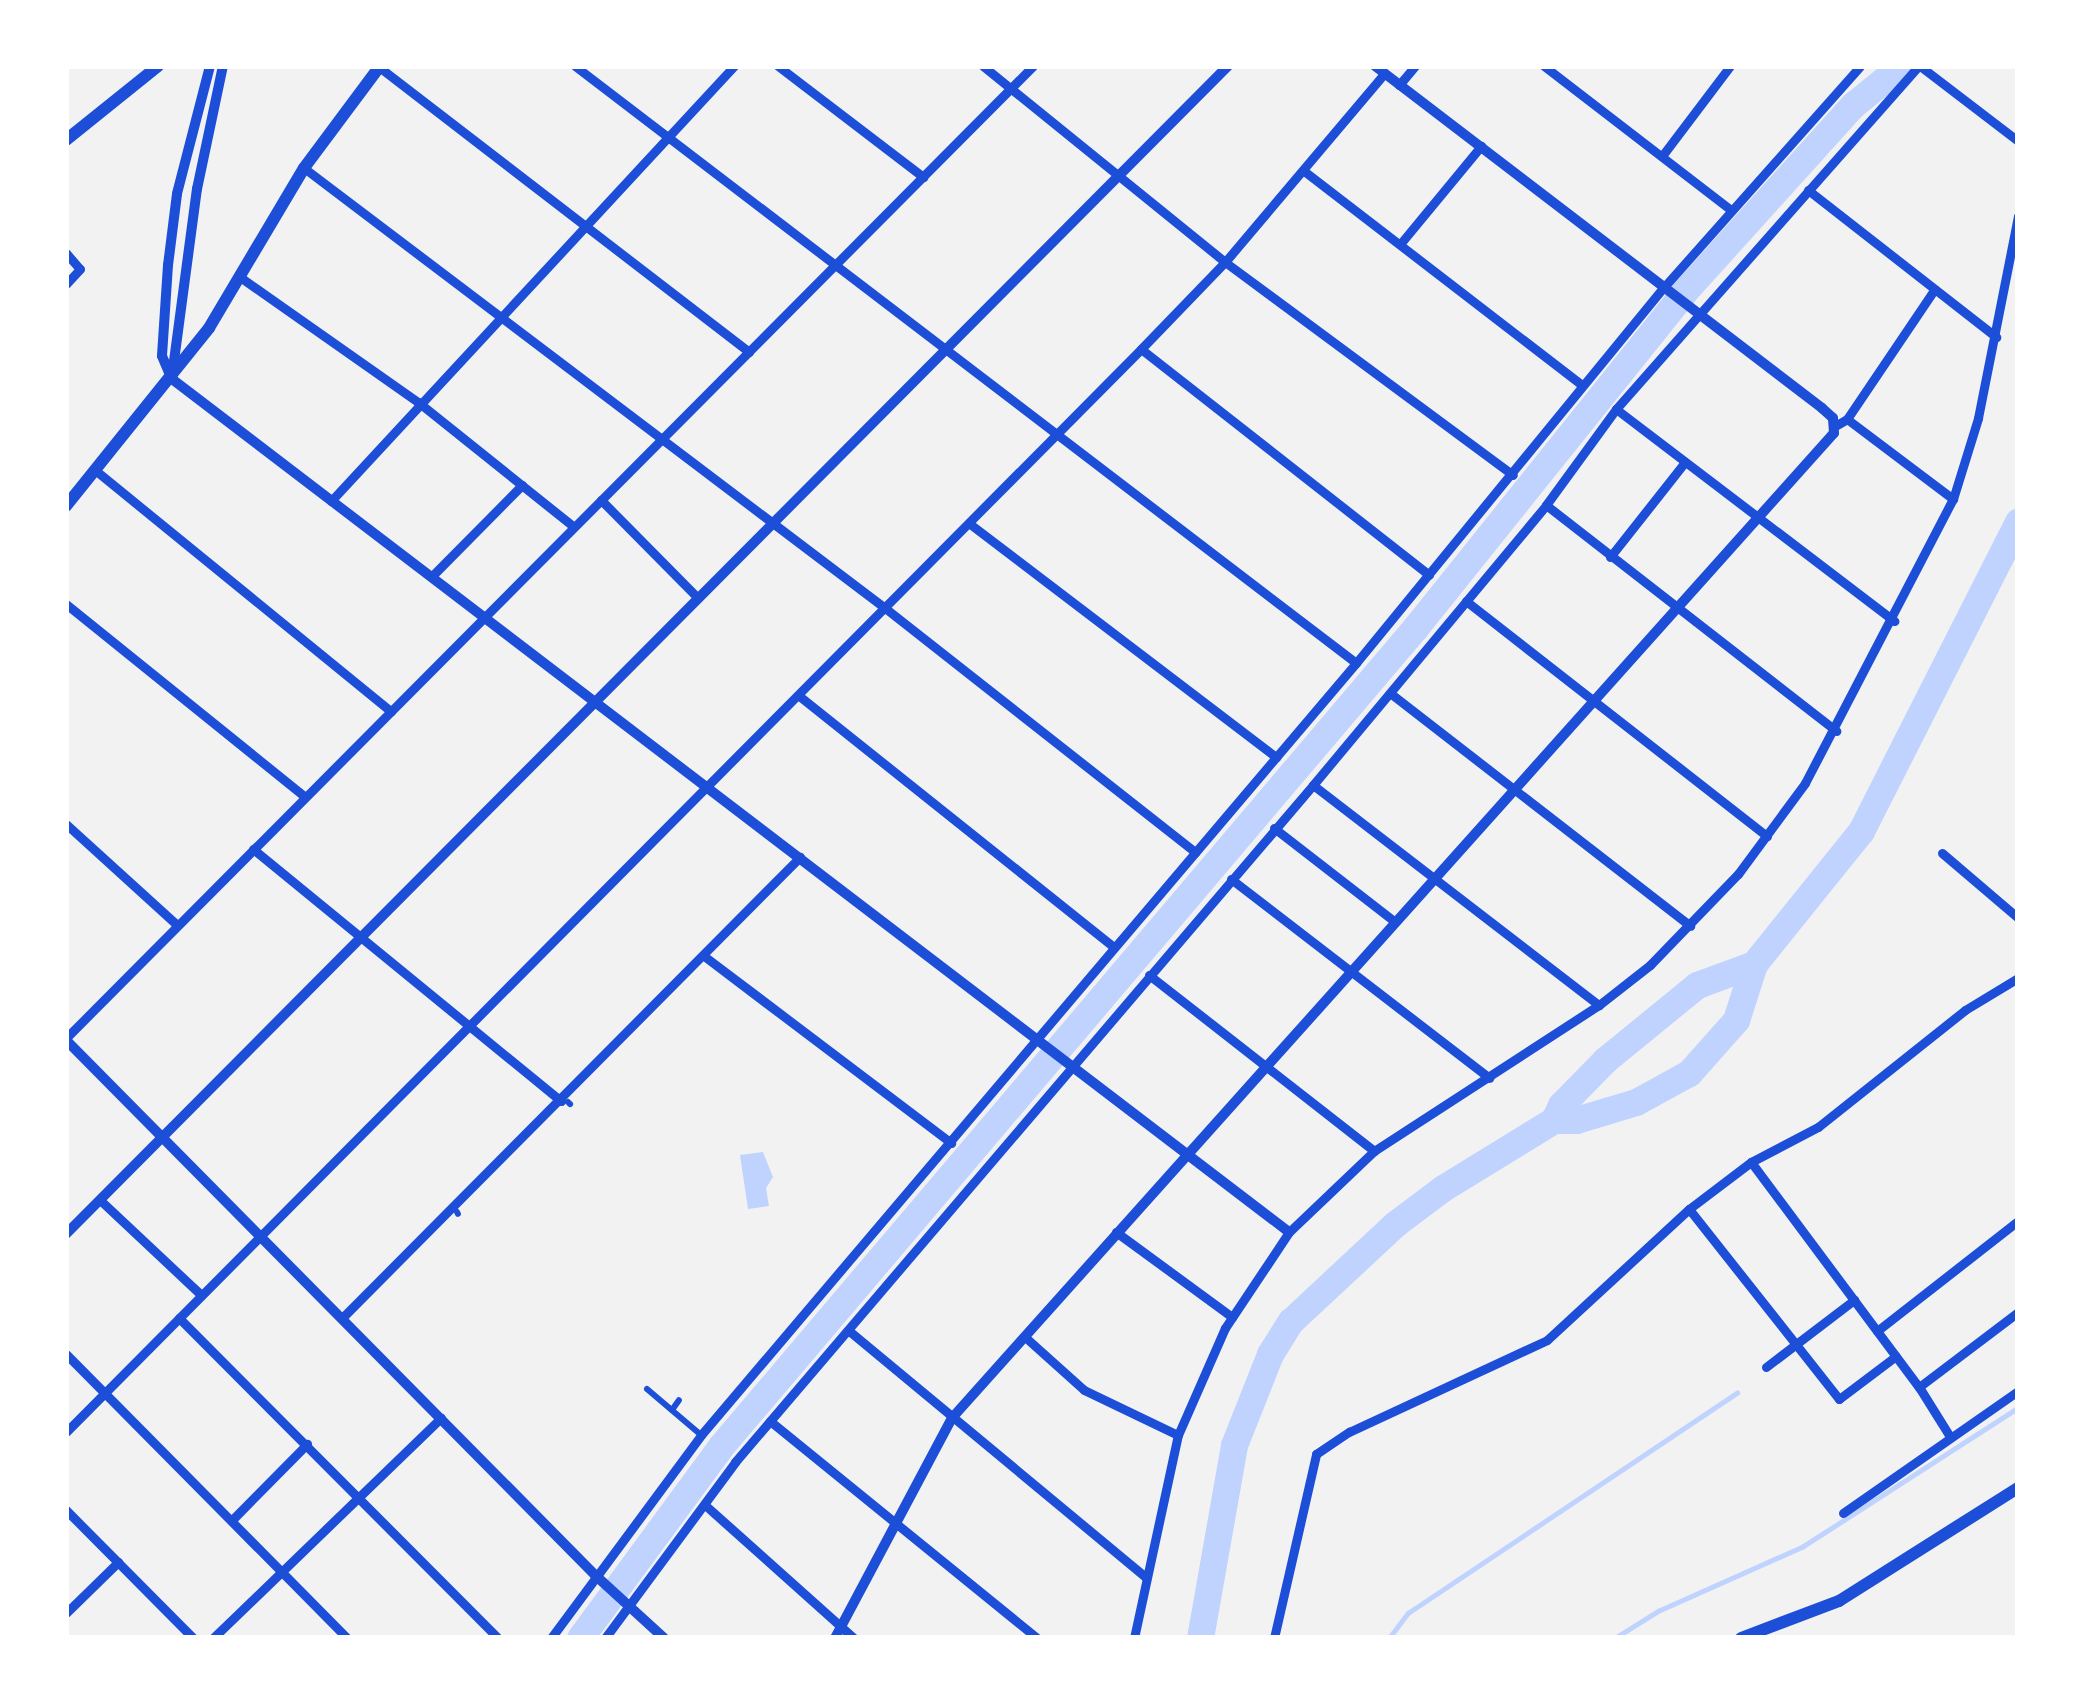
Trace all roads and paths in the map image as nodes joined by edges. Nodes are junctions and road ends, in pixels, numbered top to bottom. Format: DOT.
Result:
graph roads {
  1 [pos="158,66"];
  2 [pos="210,66"];
  3 [pos="223,66"];
  4 [pos="575,66"];
  5 [pos="734,66"];
  6 [pos="778,66"];
  7 [pos="983,66"];
  8 [pos="1033,66"];
  9 [pos="1228,66"];
  10 [pos="1414,66"];
  11 [pos="1544,66"];
  12 [pos="1568,66"];
  13 [pos="1711,66"];
  14 [pos="1860,66"];
  15 [pos="1919,66"];
  16 [pos="379,67"];
  17 [pos="1380,70"];
  18 [pos="1727,71"];
  19 [pos="1560,77"];
  20 [pos="1399,85"];
  21 [pos="1011,88"];
  22 [pos="668,138"];
  23 [pos="66,140"];
  24 [pos="2018,141"];
  25 [pos="1481,146"];
  26 [pos="1662,156"];
  27 [pos="304,167"];
  28 [pos="1304,170"];
  29 [pos="1121,174"];
  30 [pos="923,178"];
  31 [pos="1808,190"];
  32 [pos="1731,210"];
  33 [pos="2018,216"];
  34 [pos="586,225"];
  35 [pos="1401,243"];
  36 [pos="66,254"];
  37 [pos="1225,262"];
  38 [pos="837,264"];
  39 [pos="240,277"];
  40 [pos="66,284"];
  41 [pos="1667,290"];
  42 [pos="1934,290"];
  43 [pos="1694,310"];
  44 [pos="501,316"];
  45 [pos="1996,338"];
  46 [pos="946,349"];
  47 [pos="1141,350"];
  48 [pos="749,352"];
  49 [pos="172,379"];
  50 [pos="1582,385"];
  51 [pos="418,402"];
  52 [pos="1616,409"];
  53 [pos="1847,419"];
  54 [pos="1835,426"];
  55 [pos="1056,434"];
  56 [pos="661,441"];
  57 [pos="1684,462"];
  58 [pos="95,470"];
  59 [pos="1513,475"];
  60 [pos="522,485"];
  61 [pos="601,500"];
  62 [pos="1953,500"];
  63 [pos="332,501"];
  64 [pos="1546,505"];
  65 [pos="66,506"];
  66 [pos="1761,518"];
  67 [pos="771,524"];
  68 [pos="970,524"];
  69 [pos="573,526"];
  70 [pos="1610,557"];
  71 [pos="1429,575"];
  72 [pos="432,576"];
  73 [pos="698,598"];
  74 [pos="1466,602"];
  75 [pos="66,604"];
  76 [pos="885,608"];
  77 [pos="1677,610"];
  78 [pos="485,617"];
  79 [pos="1894,620"];
  80 [pos="1356,663"];
  81 [pos="1390,693"];
  82 [pos="798,694"];
  83 [pos="597,700"];
  84 [pos="1596,701"];
  85 [pos="392,711"];
  86 [pos="1836,731"];
  87 [pos="1276,757"];
  88 [pos="710,785"];
  89 [pos="1313,785"];
  90 [pos="1514,790"];
  91 [pos="305,797"];
  92 [pos="66,824"];
  93 [pos="1274,828"];
  94 [pos="1767,836"];
  95 [pos="253,849"];
  96 [pos="1195,852"];
  97 [pos="1942,853"];
  98 [pos="800,857"];
  99 [pos="1231,879"];
  100 [pos="1434,879"];
  101 [pos="2018,918"];
  102 [pos="1395,922"];
  103 [pos="177,925"];
  104 [pos="1690,926"];
  105 [pos="360,938"];
  106 [pos="1114,946"];
  107 [pos="704,956"];
  108 [pos="1352,970"];
  109 [pos="1150,975"];
  110 [pos="2018,978"];
  111 [pos="1599,1005"];
  112 [pos="471,1027"];
  113 [pos="66,1039"];
  114 [pos="1036,1041"];
  115 [pos="1266,1067"];
  116 [pos="1071,1069"];
  117 [pos="1489,1078"];
  118 [pos="566,1102"];
  119 [pos="164,1135"];
  120 [pos="950,1143"];
  121 [pos="1374,1151"];
  122 [pos="1185,1156"];
  123 [pos="1751,1162"];
  124 [pos="100,1200"];
  125 [pos="1690,1208"];
  126 [pos="2018,1221"];
  127 [pos="1117,1232"];
  128 [pos="1288,1232"];
  129 [pos="66,1234"];
  130 [pos="261,1234"];
  131 [pos="201,1295"];
  132 [pos="1854,1300"];
  133 [pos="2018,1312"];
  134 [pos="1232,1317"];
  135 [pos="179,1318"];
  136 [pos="342,1318"];
  137 [pos="848,1330"];
  138 [pos="1877,1331"];
  139 [pos="1024,1336"];
  140 [pos="1796,1345"];
  141 [pos="66,1354"];
  142 [pos="1896,1356"];
  143 [pos="1766,1367"];
  144 [pos="1919,1387"];
  145 [pos="647,1389"];
  146 [pos="2018,1391"];
  147 [pos="106,1394"];
  148 [pos="679,1400"];
  149 [pos="671,1410"];
  150 [pos="441,1418"];
  151 [pos="952,1418"];
  152 [pos="770,1421"];
  153 [pos="66,1432"];
  154 [pos="701,1435"];
  155 [pos="1178,1435"];
  156 [pos="1948,1435"];
  157 [pos="307,1444"];
  158 [pos="2018,1488"];
  159 [pos="362,1498"];
  160 [pos="705,1504"];
  161 [pos="66,1510"];
  162 [pos="1843,1513"];
  163 [pos="232,1520"];
  164 [pos="896,1526"];
  165 [pos="118,1562"];
  166 [pos="282,1573"];
  167 [pos="597,1576"];
  168 [pos="1146,1577"];
  169 [pos="624,1604"];
  170 [pos="66,1613"];
  171 [pos="838,1632"];
  172 [pos="193,1638"];
  173 [pos="214,1638"];
  174 [pos="347,1638"];
  175 [pos="498,1638"];
  176 [pos="551,1638"];
  177 [pos="605,1638"];
  178 [pos="664,1638"];
  179 [pos="854,1638"];
  180 [pos="1036,1638"];
  181 [pos="1133,1638"];
  182 [pos="1274,1638"];
  183 [pos="1741,1638"];
  1 -- 23 [label="main road"];
  2 -- 49 [label="street"];
  3 -- 49 [label="street"];
  4 -- 22 [label="street"];
  5 -- 22 [label="street"];
  6 -- 30 [label="street"];
  7 -- 21 [label="street"];
  8 -- 21 [label="street"];
  9 -- 29 [label="street"];
  10 -- 20 [label="street"];
  11 -- 19 [label="street"];
  12 -- 19 [label="street"];
  13 -- 18 [label="street"];
  14 -- 32 [label="street"];
  15 -- 24 [label="street"];
  15 -- 31 [label="street"];
  16 -- 27 [label="main road"];
  16 -- 34 [label="street"];
  17 -- 20 [label="street"];
  17 -- 28 [label="street"];
  18 -- 26 [label="street"];
  19 -- 26 [label="street"];
  20 -- 25 [label="street"];
  21 -- 29 [label="street"];
  21 -- 30 [label="street"];
  22 -- 34 [label="street"];
  22 -- 38 [label="street"];
  25 -- 35 [label="street"];
  25 -- 41 [label="street"];
  26 -- 32 [label="street"];
  27 -- 39 [label="main road"];
  27 -- 44 [label="street"];
  28 -- 35 [label="street"];
  28 -- 37 [label="street"];
  29 -- 37 [label="street"];
  29 -- 46 [label="street"];
  30 -- 38 [label="street"];
  31 -- 42 [label="street"];
  31 -- 43 [label="street"];
  32 -- 41 [label="street"];
  33 -- 45 [label="street"];
  34 -- 44 [label="street"];
  34 -- 48 [label="street"];
  35 -- 50 [label="street"];
  36 -- 40 [label="street"];
  37 -- 47 [label="street"];
  37 -- 59 [label="street"];
  38 -- 46 [label="street"];
  38 -- 48 [label="street"];
  39 -- 49 [label="main road"];
  39 -- 51 [label="street"];
  41 -- 43 [label="street"];
  41 -- 50 [label="street"];
  42 -- 45 [label="street"];
  42 -- 53 [label="street"];
  43 -- 52 [label="street"];
  43 -- 54 [label="street"];
  44 -- 51 [label="street"];
  44 -- 56 [label="street"];
  45 -- 62 [label="street"];
  46 -- 55 [label="street"];
  46 -- 67 [label="street"];
  47 -- 55 [label="street"];
  47 -- 71 [label="street"];
  48 -- 56 [label="street"];
  49 -- 58 [label="main road"];
  49 -- 63 [label="street"];
  50 -- 59 [label="street"];
  51 -- 60 [label="street"];
  51 -- 63 [label="street"];
  52 -- 57 [label="street"];
  52 -- 64 [label="street"];
  53 -- 54 [label="street"];
  53 -- 62 [label="street"];
  54 -- 66 [label="street"];
  55 -- 68 [label="street"];
  55 -- 80 [label="street"];
  56 -- 61 [label="street"];
  56 -- 67 [label="street"];
  57 -- 66 [label="street"];
  57 -- 70 [label="street"];
  58 -- 65 [label="main road"];
  58 -- 85 [label="street"];
  59 -- 71 [label="street"];
  60 -- 69 [label="street"];
  60 -- 72 [label="street"];
  61 -- 69 [label="street"];
  61 -- 73 [label="street"];
  62 -- 79 [label="street"];
  63 -- 72 [label="street"];
  64 -- 70 [label="street"];
  64 -- 74 [label="street"];
  66 -- 77 [label="street"];
  66 -- 79 [label="street"];
  67 -- 73 [label="street"];
  67 -- 76 [label="street"];
  68 -- 76 [label="street"];
  68 -- 87 [label="street"];
  69 -- 78 [label="street"];
  70 -- 77 [label="street"];
  71 -- 80 [label="street"];
  72 -- 78 [label="street"];
  73 -- 83 [label="street"];
  74 -- 81 [label="street"];
  74 -- 84 [label="street"];
  75 -- 91 [label="street"];
  76 -- 82 [label="street"];
  76 -- 96 [label="street"];
  77 -- 84 [label="street"];
  77 -- 86 [label="street"];
  78 -- 83 [label="street"];
  78 -- 85 [label="street"];
  79 -- 86 [label="street"];
  80 -- 87 [label="street"];
  81 -- 89 [label="street"];
  81 -- 90 [label="street"];
  82 -- 88 [label="street"];
  82 -- 106 [label="street"];
  83 -- 88 [label="street"];
  83 -- 105 [label="street"];
  84 -- 90 [label="street"];
  84 -- 94 [label="street"];
  85 -- 91 [label="street"];
  86 -- 94 [label="street"];
  87 -- 96 [label="street"];
  88 -- 98 [label="street"];
  88 -- 112 [label="street"];
  89 -- 93 [label="street"];
  89 -- 100 [label="street"];
  90 -- 100 [label="street"];
  90 -- 104 [label="street"];
  91 -- 95 [label="street"];
  92 -- 103 [label="street"];
  93 -- 99 [label="street"];
  93 -- 102 [label="street"];
  94 -- 104 [label="street"];
  95 -- 103 [label="street"];
  95 -- 105 [label="street"];
  96 -- 106 [label="street"];
  97 -- 101 [label="street"];
  98 -- 107 [label="street"];
  98 -- 114 [label="street"];
  99 -- 108 [label="street"];
  99 -- 109 [label="street"];
  100 -- 102 [label="street"];
  100 -- 111 [label="street"];
  102 -- 108 [label="street"];
  103 -- 113 [label="street"];
  104 -- 111 [label="street"];
  105 -- 112 [label="street"];
  105 -- 119 [label="street"];
  106 -- 114 [label="street"];
  107 -- 118 [label="street"];
  107 -- 120 [label="street"];
  108 -- 115 [label="street"];
  108 -- 117 [label="street"];
  109 -- 115 [label="street"];
  109 -- 116 [label="street"];
  110 -- 123 [label="street"];
  111 -- 117 [label="street"];
  112 -- 118 [label="street"];
  112 -- 130 [label="street"];
  113 -- 119 [label="street"];
  114 -- 116 [label="street"];
  114 -- 120 [label="street"];
  115 -- 121 [label="street"];
  115 -- 122 [label="street"];
  116 -- 122 [label="street"];
  116 -- 137 [label="street"];
  117 -- 121 [label="street"];
  118 -- 136 [label="street"];
  119 -- 124 [label="street"];
  119 -- 130 [label="street"];
  120 -- 154 [label="street"];
  121 -- 128 [label="street"];
  122 -- 127 [label="street"];
  122 -- 128 [label="street"];
  123 -- 125 [label="street"];
  123 -- 132 [label="street"];
  124 -- 129 [label="street"];
  124 -- 131 [label="street"];
  125 -- 140 [label="street"];
  125 -- 182 [label="street"];
  126 -- 138 [label="street"];
  127 -- 134 [label="street"];
  127 -- 139 [label="street"];
  128 -- 134 [label="street"];
  130 -- 131 [label="street"];
  130 -- 136 [label="street"];
  131 -- 135 [label="street"];
  132 -- 138 [label="street"];
  132 -- 140 [label="street"];
  133 -- 144 [label="street"];
  134 -- 155 [label="street"];
  135 -- 147 [label="street"];
  135 -- 157 [label="street"];
  136 -- 150 [label="street"];
  137 -- 151 [label="street"];
  137 -- 152 [label="street"];
  138 -- 142 [label="street"];
  139 -- 151 [label="street"];
  139 -- 155 [label="street"];
  140 -- 142 [label="street"];
  140 -- 143 [label="street"];
  141 -- 147 [label="street"];
  142 -- 144 [label="street"];
  144 -- 156 [label="street"];
  145 -- 149 [label="street"];
  146 -- 156 [label="street"];
  147 -- 153 [label="street"];
  147 -- 163 [label="street"];
  148 -- 149 [label="street"];
  149 -- 154 [label="street"];
  150 -- 159 [label="street"];
  150 -- 167 [label="street"];
  151 -- 164 [label="street"];
  151 -- 168 [label="street"];
  152 -- 160 [label="street"];
  152 -- 164 [label="street"];
  154 -- 167 [label="street"];
  155 -- 168 [label="street"];
  156 -- 162 [label="street"];
  157 -- 159 [label="street"];
  157 -- 163 [label="street"];
  158 -- 183 [label="main road"];
  159 -- 166 [label="street"];
  159 -- 175 [label="street"];
  160 -- 169 [label="street"];
  160 -- 171 [label="street"];
  161 -- 165 [label="street"];
  163 -- 166 [label="street"];
  164 -- 171 [label="street"];
  164 -- 180 [label="street"];
  165 -- 170 [label="street"];
  165 -- 172 [label="street"];
  166 -- 173 [label="street"];
  166 -- 174 [label="street"];
  167 -- 169 [label="street"];
  167 -- 176 [label="street"];
  168 -- 181 [label="street"];
  169 -- 177 [label="street"];
  169 -- 178 [label="street"];
  171 -- 179 [label="street"];
}
